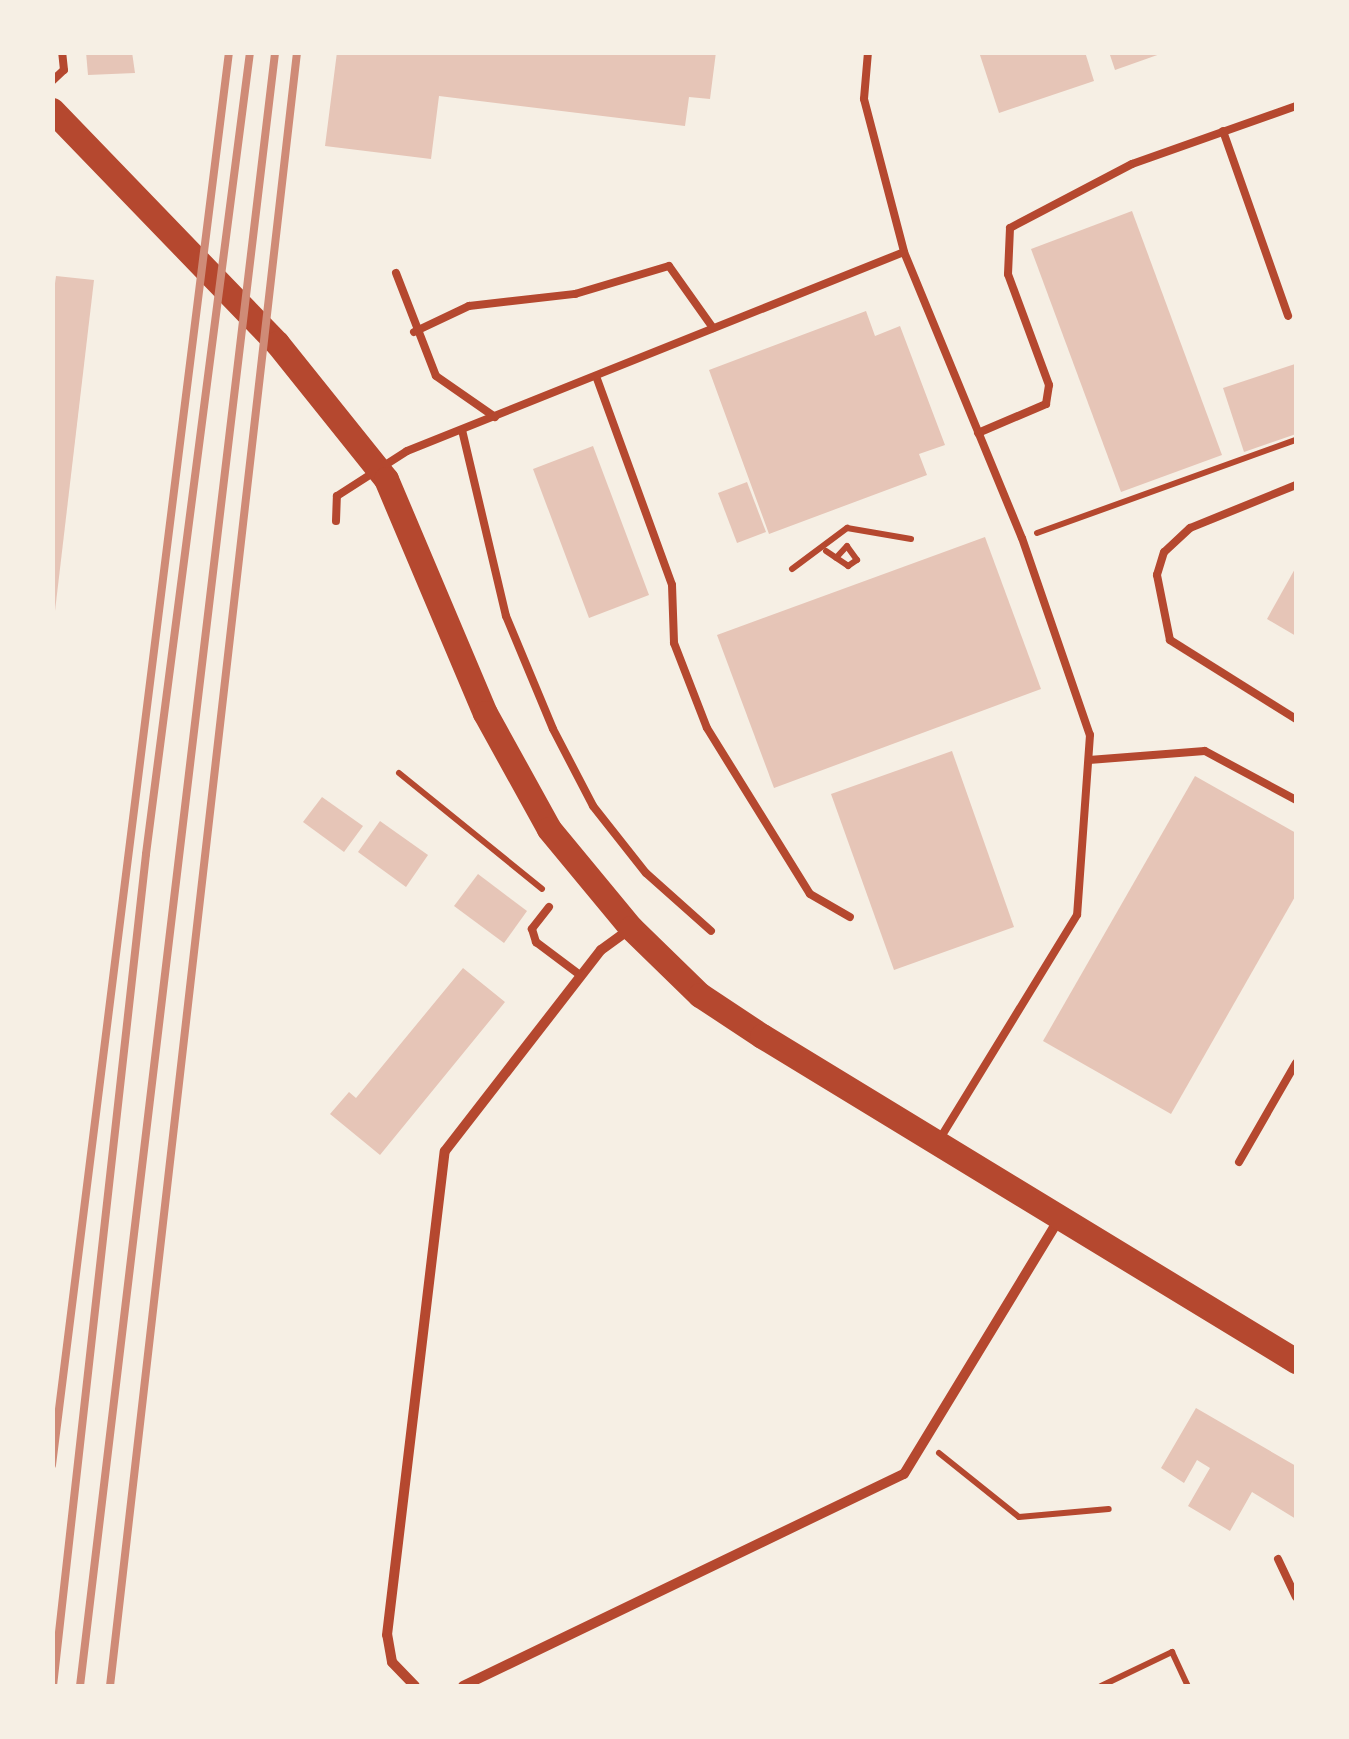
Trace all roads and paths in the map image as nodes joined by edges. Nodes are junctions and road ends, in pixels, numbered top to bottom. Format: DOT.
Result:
graph roads {
  1 [pos="62,52"];
  2 [pos="868,52"];
  3 [pos="52,81"];
  4 [pos="1296,106"];
  5 [pos="52,110"];
  6 [pos="1223,131"];
  7 [pos="904,252"];
  8 [pos="396,273"];
  9 [pos="1288,316"];
  10 [pos="713,328"];
  11 [pos="414,332"];
  12 [pos="596,376"];
  13 [pos="495,417"];
  14 [pos="462,430"];
  15 [pos="978,432"];
  16 [pos="1296,440"];
  17 [pos="1296,485"];
  18 [pos="336,521"];
  19 [pos="911,538"];
  20 [pos="1022,538"];
  21 [pos="826,551"];
  22 [pos="836,558"];
  23 [pos="792,569"];
  24 [pos="1296,719"];
  25 [pos="1089,760"];
  26 [pos="400,773"];
  27 [pos="1296,800"];
  28 [pos="557,895"];
  29 [pos="548,906"];
  30 [pos="850,917"];
  31 [pos="630,928"];
  32 [pos="710,931"];
  33 [pos="580,975"];
  34 [pos="1296,1063"];
  35 [pos="938,1141"];
  36 [pos="1239,1162"];
  37 [pos="1059,1218"];
  38 [pos="1296,1362"];
  39 [pos="925,1444"];
  40 [pos="1109,1509"];
  41 [pos="1278,1559"];
  42 [pos="1296,1598"];
  43 [pos="409,1686"];
  44 [pos="463,1686"];
  45 [pos="1101,1686"];
  46 [pos="1188,1686"];
  1 -- 3 [label="lane"];
  2 -- 7 [label="lane"];
  4 -- 6 [label="lane"];
  5 -- 31 [label="main road"];
  6 -- 9 [label="lane"];
  6 -- 15 [label="lane"];
  7 -- 10 [label="lane"];
  7 -- 15 [label="lane"];
  8 -- 11 [label="lane"];
  10 -- 11 [label="lane"];
  10 -- 12 [label="lane"];
  11 -- 13 [label="lane"];
  12 -- 13 [label="lane"];
  12 -- 30 [label="lane"];
  13 -- 14 [label="lane"];
  14 -- 18 [label="lane"];
  14 -- 32 [label="lane"];
  15 -- 20 [label="lane"];
  16 -- 20 [label="path"];
  17 -- 24 [label="lane"];
  19 -- 21 [label="path"];
  20 -- 25 [label="lane"];
  21 -- 22 [label="path"];
  21 -- 23 [label="path"];
  25 -- 27 [label="lane"];
  25 -- 35 [label="lane"];
  26 -- 28 [label="path"];
  29 -- 33 [label="lane"];
  31 -- 33 [label="street"];
  31 -- 35 [label="main road"];
  33 -- 43 [label="street"];
  34 -- 36 [label="lane"];
  35 -- 37 [label="main road"];
  37 -- 38 [label="main road"];
  37 -- 39 [label="street"];
  39 -- 40 [label="path"];
  39 -- 44 [label="street"];
  41 -- 42 [label="lane"];
  45 -- 46 [label="path"];
}
